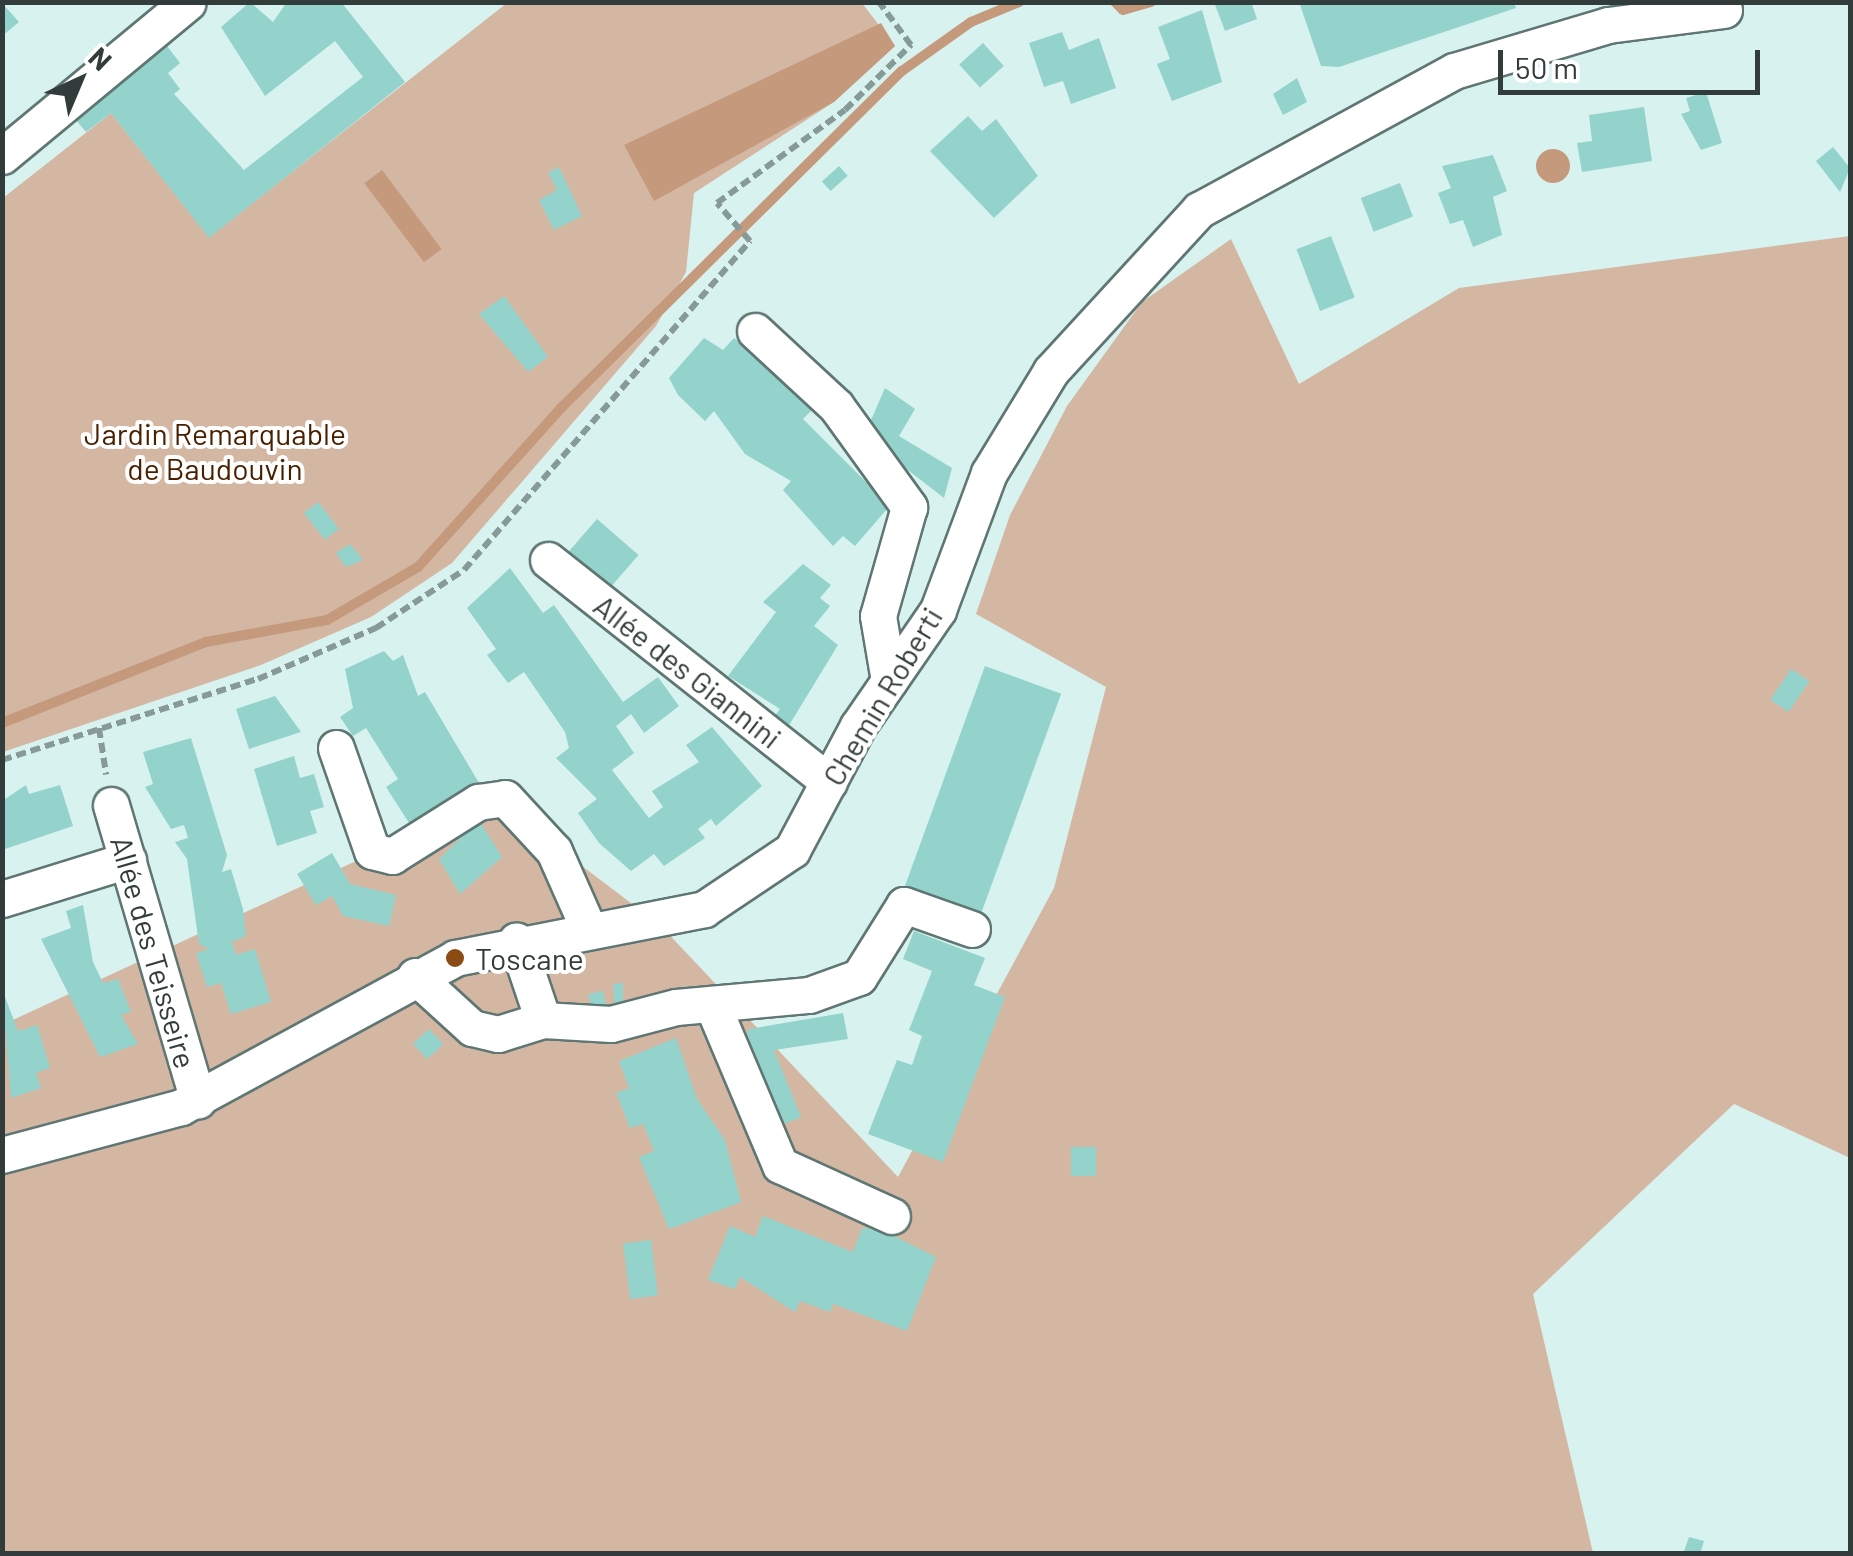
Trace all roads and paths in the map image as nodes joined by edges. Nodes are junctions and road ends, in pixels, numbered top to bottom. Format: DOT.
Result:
graph roads {
  1 [pos="188,2"];
  2 [pos="879,2"];
  3 [pos="1724,10"];
  4 [pos="2,156"];
  5 [pos="754,331"];
  6 [pos="548,560"];
  7 [pos="889,681"];
  8 [pos="99,728"];
  9 [pos="336,748"];
  10 [pos="2,760"];
  11 [pos="829,782"];
  12 [pos="111,805"];
  13 [pos="128,860"];
  14 [pos="2,899"];
  15 [pos="589,930"];
  16 [pos="972,930"];
  17 [pos="516,940"];
  18 [pos="415,976"];
  19 [pos="712,1004"];
  20 [pos="543,1020"];
  21 [pos="198,1100"];
  22 [pos="2,1155"];
  23 [pos="892,1216"];
  1 -- 4 [label="street"];
  2 -- 8 [label="path"];
  3 -- 7 [label="street, Chemin Roberti"];
  5 -- 7 [label="street"];
  6 -- 11 [label="street, Allée des Giannini"];
  7 -- 11 [label="street, Chemin Roberti"];
  8 -- 10 [label="path"];
  8 -- 12 [label="path"];
  9 -- 15 [label="street"];
  11 -- 15 [label="street, Chemin Roberti"];
  12 -- 13 [label="street, Allée des Teisseire"];
  13 -- 14 [label="street"];
  13 -- 21 [label="street, Allée des Teisseire"];
  15 -- 17 [label="street, Chemin Roberti"];
  16 -- 19 [label="street"];
  17 -- 18 [label="street, Chemin Roberti"];
  17 -- 20 [label="street"];
  18 -- 20 [label="street"];
  18 -- 21 [label="street, Chemin Roberti"];
  19 -- 20 [label="street"];
  19 -- 23 [label="street"];
  21 -- 22 [label="street, Chemin Roberti"];
}
